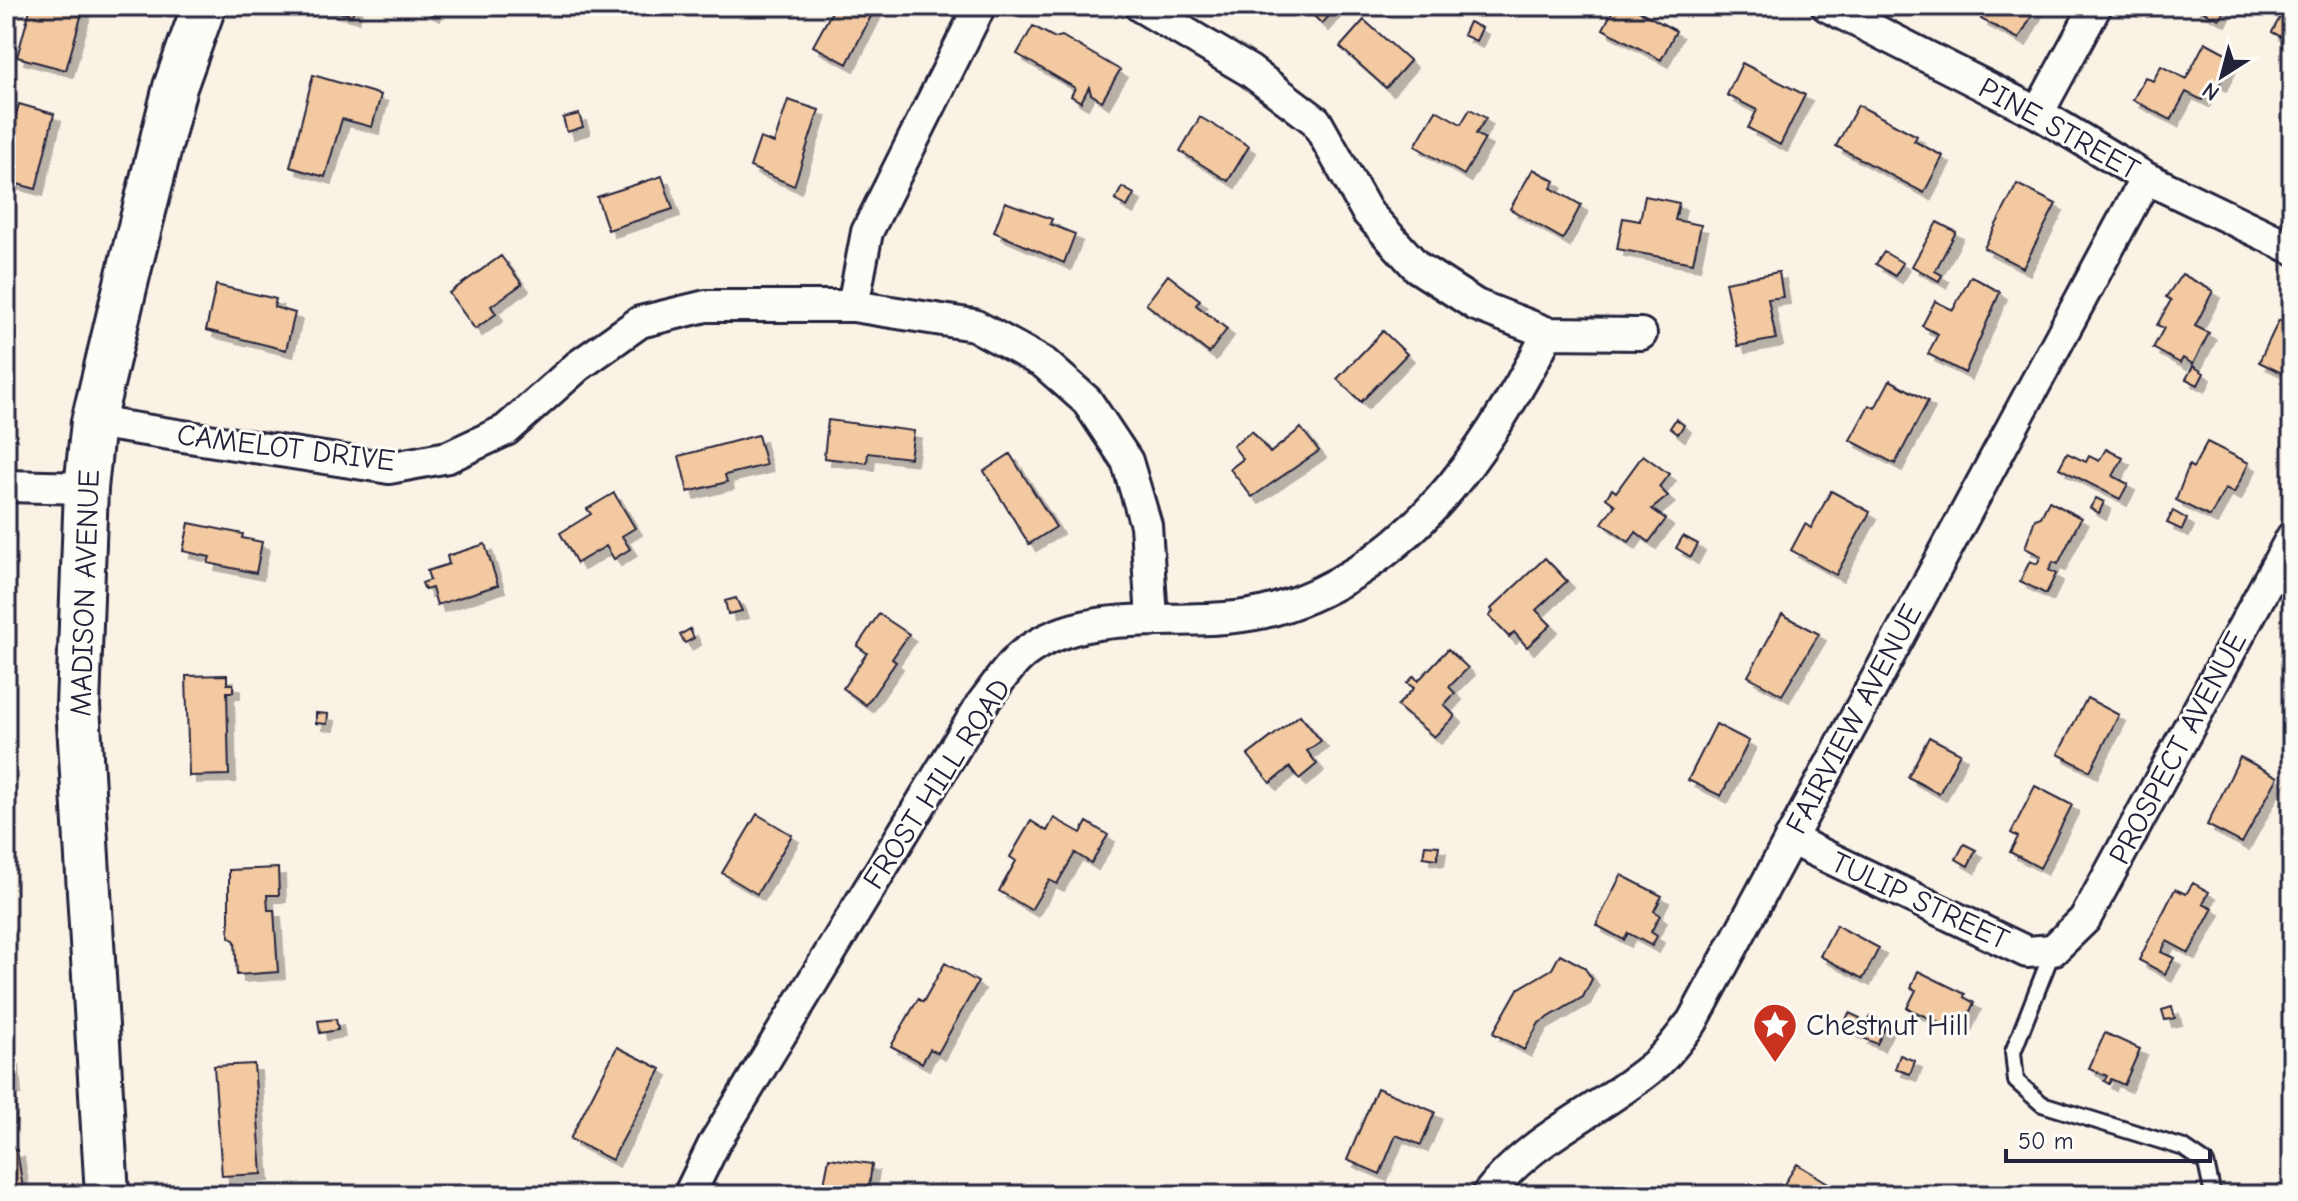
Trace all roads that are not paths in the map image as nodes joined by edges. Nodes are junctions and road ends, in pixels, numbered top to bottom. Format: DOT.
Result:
graph roads {
  1 [pos="204,6"];
  2 [pos="980,6"];
  3 [pos="1140,6"];
  4 [pos="1827,6"];
  5 [pos="2096,6"];
  6 [pos="2038,113"];
  7 [pos="2146,178"];
  8 [pos="2292,248"];
  9 [pos="853,306"];
  10 [pos="1548,333"];
  11 [pos="1641,334"];
  12 [pos="93,422"];
  13 [pos="6,486"];
  14 [pos="86,488"];
  15 [pos="2292,537"];
  16 [pos="1152,619"];
  17 [pos="1790,839"];
  18 [pos="2053,950"];
  19 [pos="107,1195"];
  20 [pos="689,1195"];
  21 [pos="1487,1195"];
  22 [pos="2213,1195"];
  1 -- 12 [label="street, MADISON AVENUE"];
  2 -- 9 [label="street"];
  3 -- 10 [label="street"];
  4 -- 6 [label="street, PINE STREET"];
  5 -- 6 [label="street"];
  6 -- 7 [label="street, PINE STREET"];
  7 -- 8 [label="street, PINE STREET"];
  7 -- 17 [label="street, FAIRVIEW AVENUE"];
  9 -- 12 [label="street, CAMELOT DRIVE"];
  9 -- 16 [label="street, CAMELOT DRIVE"];
  10 -- 11 [label="street"];
  10 -- 16 [label="street, FROST HILL ROAD"];
  12 -- 14 [label="street, MADISON AVENUE"];
  13 -- 14 [label="street"];
  14 -- 19 [label="street, MADISON AVENUE"];
  15 -- 18 [label="street, PROSPECT AVENUE"];
  16 -- 20 [label="street, FROST HILL ROAD"];
  17 -- 18 [label="street, TULIP STREET"];
  17 -- 21 [label="street, FAIRVIEW AVENUE"];
  18 -- 22 [label="lane"];
}
